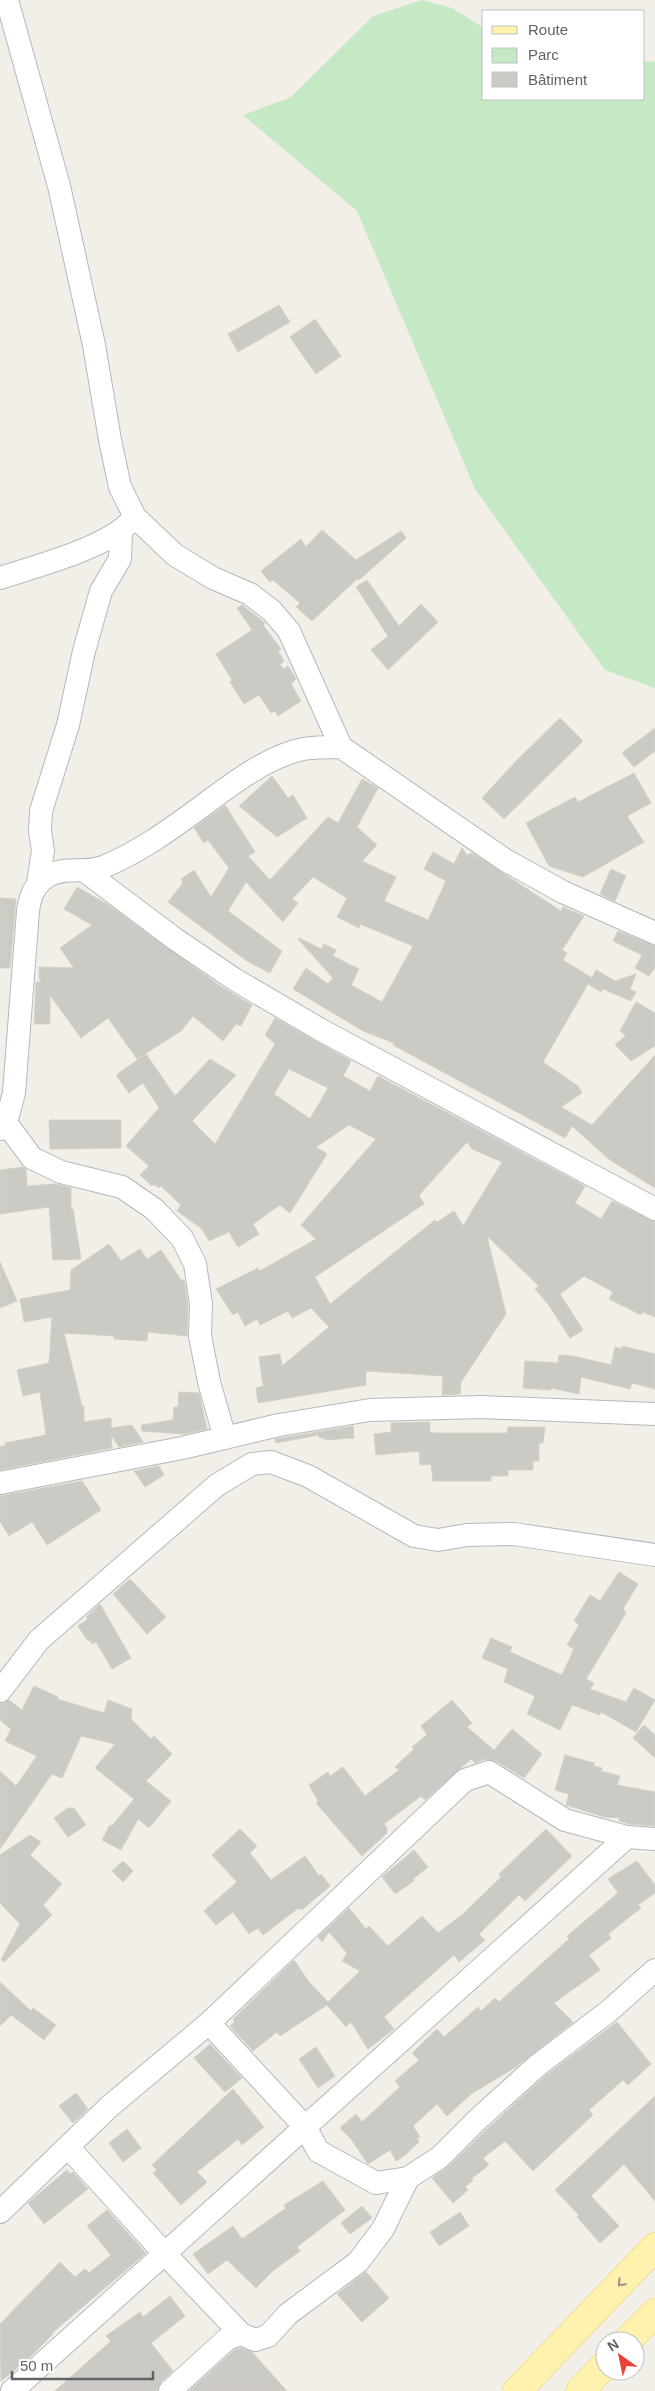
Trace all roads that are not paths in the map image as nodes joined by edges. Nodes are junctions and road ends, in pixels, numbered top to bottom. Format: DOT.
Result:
graph roads {
  1 [pos="7,0"];
  2 [pos="128,524"];
  3 [pos="0,578"];
  4 [pos="341,747"];
  5 [pos="86,872"];
  6 [pos="38,883"];
  7 [pos="655,933"];
  8 [pos="3,1126"];
  9 [pos="655,1208"];
  10 [pos="655,1414"];
  11 [pos="225,1438"];
  12 [pos="0,1483"];
  13 [pos="655,1555"];
  14 [pos="0,1691"];
  15 [pos="627,1837"];
  16 [pos="655,1839"];
  17 [pos="655,1970"];
  18 [pos="209,2023"];
  19 [pos="306,2128"];
  20 [pos="68,2147"];
  21 [pos="408,2178"];
  22 [pos="0,2212"];
  23 [pos="655,2247"];
  24 [pos="165,2254"];
  25 [pos="655,2313"];
  26 [pos="637,2331"];
  27 [pos="242,2334"];
  28 [pos="595,2375"];
  29 [pos="12,2391"];
  30 [pos="170,2391"];
  31 [pos="517,2391"];
  32 [pos="580,2391"];
  1 -- 2 [label="street"];
  2 -- 3 [label="street"];
  2 -- 4 [label="street"];
  2 -- 6 [label="street"];
  4 -- 5 [label="street"];
  4 -- 7 [label="street"];
  5 -- 6 [label="street"];
  5 -- 9 [label="street"];
  6 -- 8 [label="street"];
  8 -- 11 [label="street"];
  10 -- 11 [label="street"];
  11 -- 12 [label="street"];
  13 -- 14 [label="street"];
  15 -- 16 [label="street"];
  15 -- 18 [label="street"];
  15 -- 19 [label="street"];
  17 -- 21 [label="street"];
  18 -- 19 [label="street"];
  18 -- 20 [label="street"];
  19 -- 21 [label="street"];
  19 -- 24 [label="street"];
  20 -- 22 [label="street"];
  20 -- 24 [label="street"];
  21 -- 27 [label="street"];
  23 -- 31 [label="main road, one-way"];
  24 -- 27 [label="street"];
  24 -- 29 [label="street"];
  25 -- 26 [label="main road"];
  27 -- 30 [label="street"];
  28 -- 32 [label="main road"];
}
